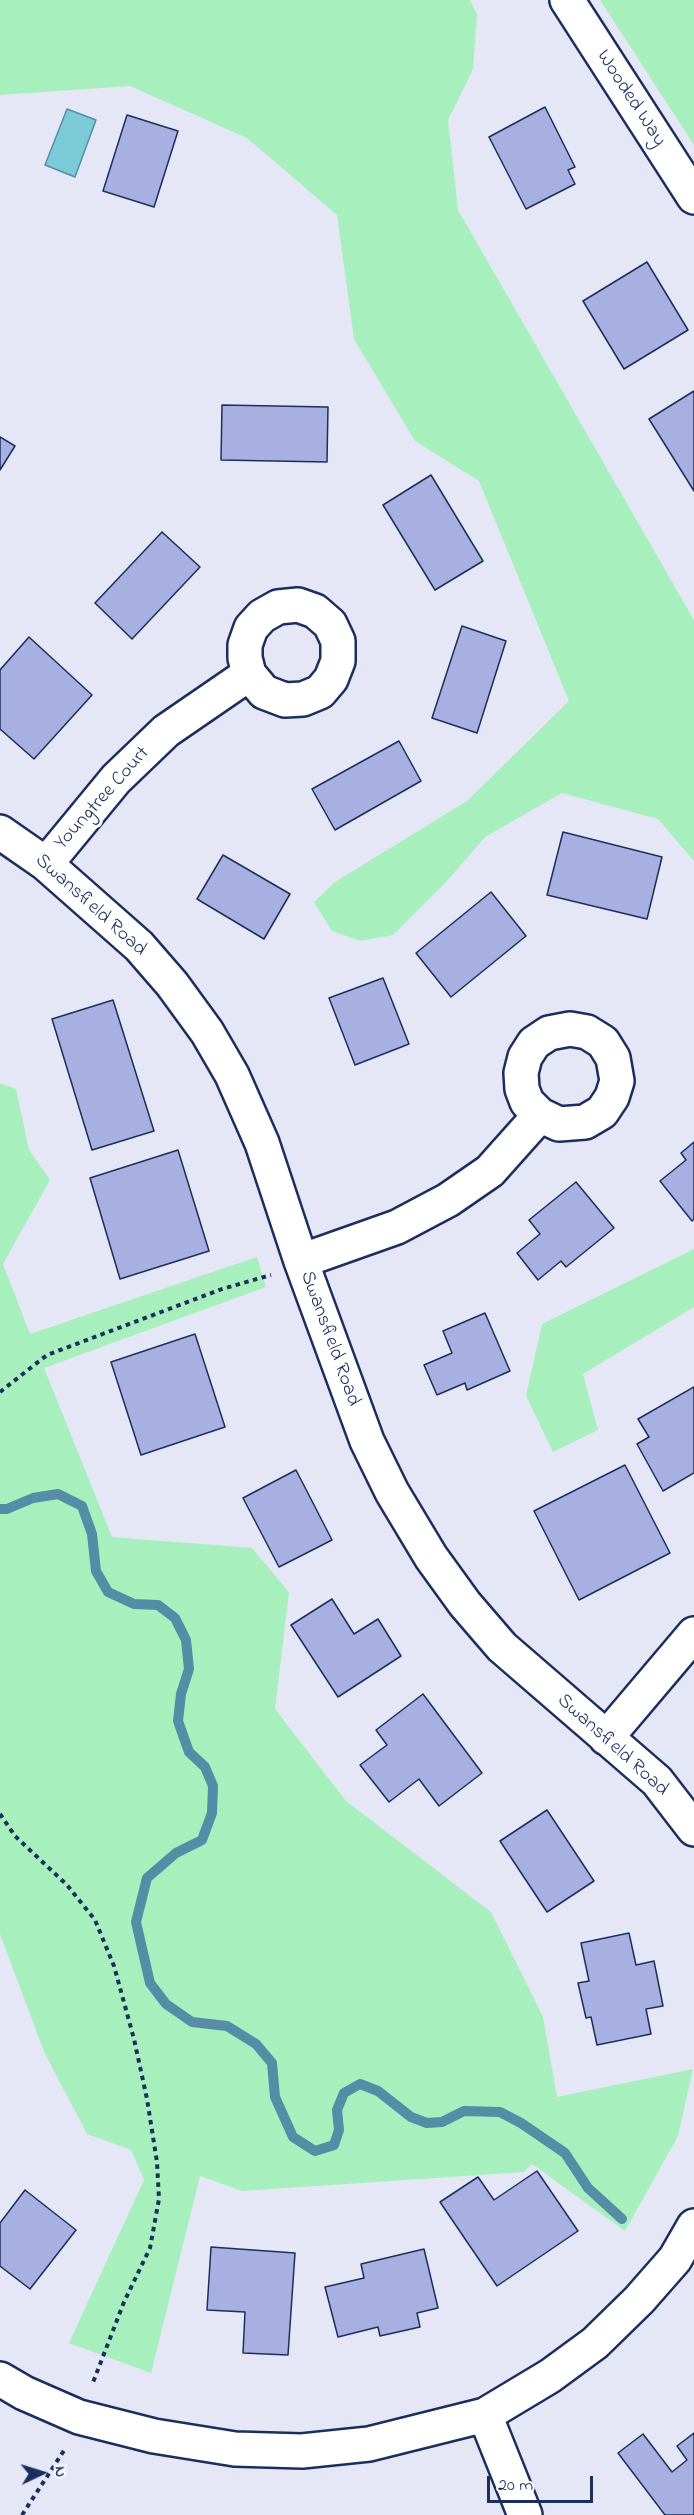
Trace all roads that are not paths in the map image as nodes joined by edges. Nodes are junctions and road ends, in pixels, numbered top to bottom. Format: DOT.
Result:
graph roads {
  1 [pos="567,0"];
  2 [pos="694,197"];
  3 [pos="249,674"];
  4 [pos="0,832"];
  5 [pos="46,864"];
  6 [pos="540,1115"];
  7 [pos="301,1261"];
  8 [pos="694,1634"];
  9 [pos="606,1738"];
  10 [pos="694,1829"];
  11 [pos="694,2226"];
  12 [pos="0,2379"];
  13 [pos="485,2415"];
  14 [pos="525,2515"];
  1 -- 2 [label="street, Wooded Way"];
  3 -- 5 [label="street, Youngtree Court"];
  4 -- 5 [label="street, Swansfield Road"];
  5 -- 7 [label="street, Swansfield Road"];
  6 -- 7 [label="street"];
  7 -- 9 [label="street, Swansfield Road"];
  8 -- 9 [label="street"];
  9 -- 10 [label="street, Swansfield Road"];
  11 -- 13 [label="street"];
  12 -- 13 [label="street"];
  13 -- 14 [label="street"];
}
